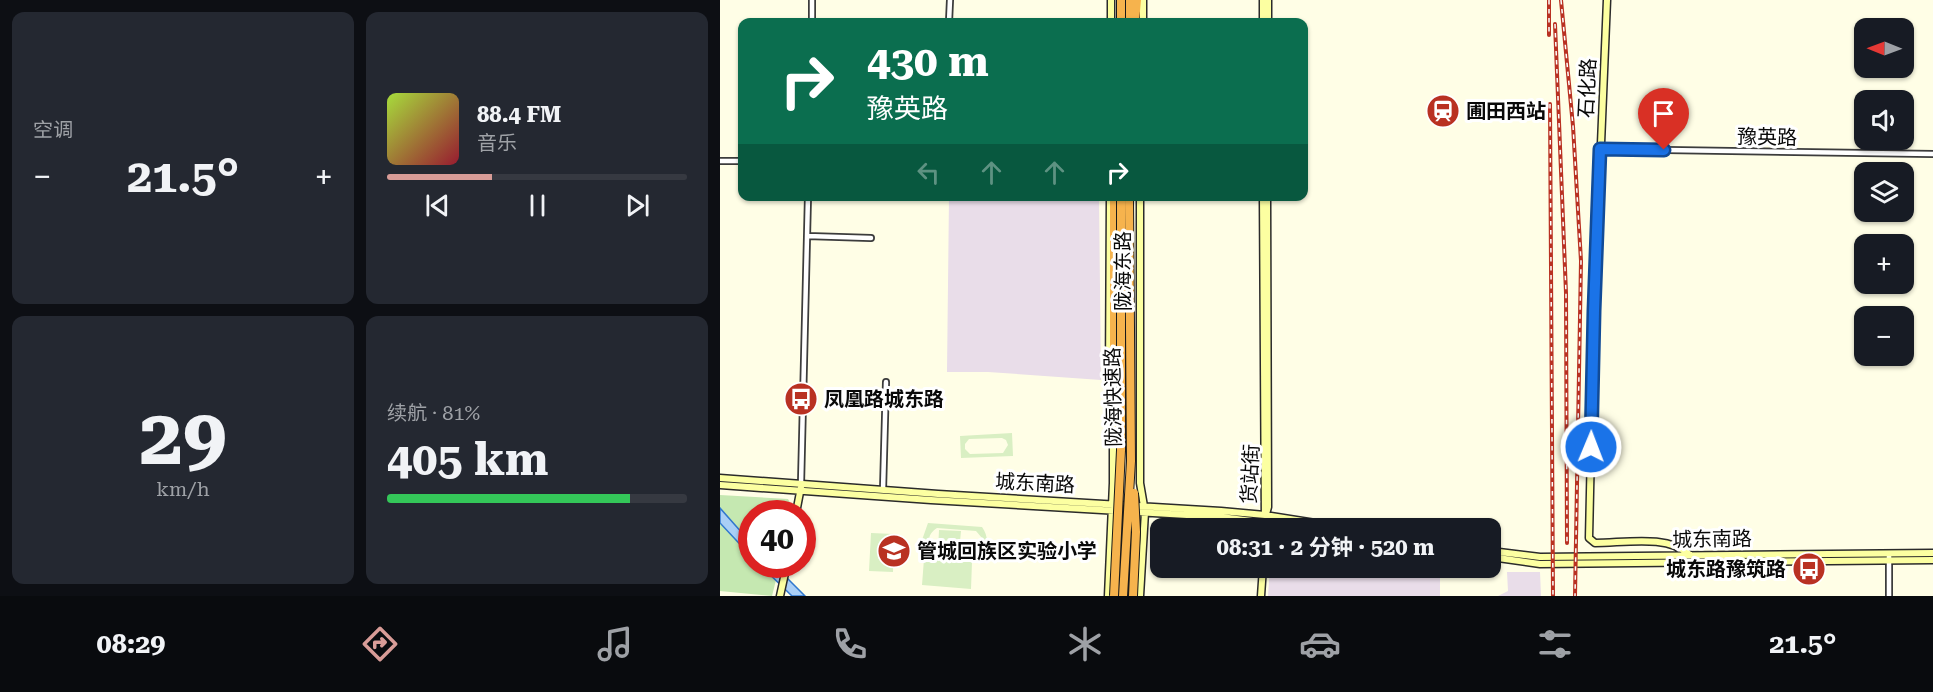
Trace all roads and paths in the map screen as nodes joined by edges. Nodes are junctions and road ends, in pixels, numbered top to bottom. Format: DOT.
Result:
graph roads {
  1 [pos="812,0"];
  2 [pos="950,0"];
  3 [pos="1111,0"];
  4 [pos="1121,0"];
  5 [pos="1130,0"];
  6 [pos="1137,0"];
  7 [pos="1143,0"];
  8 [pos="1265,0"];
  9 [pos="1607,0"];
  10 [pos="812,18"];
  11 [pos="949,18"];
  12 [pos="1112,18"];
  13 [pos="1121,18"];
  14 [pos="1132,18"];
  15 [pos="1133,18"];
  16 [pos="1143,18"];
  17 [pos="1265,18"];
  18 [pos="1600,149"];
  19 [pos="1933,154"];
  20 [pos="720,161"];
  21 [pos="738,161"];
  22 [pos="808,201"];
  23 [pos="1112,201"];
  24 [pos="1112,201"];
  25 [pos="1120,201"];
  26 [pos="1129,201"];
  27 [pos="1140,201"];
  28 [pos="1265,201"];
  29 [pos="807,236"];
  30 [pos="871,238"];
  31 [pos="886,382"];
  32 [pos="1130,424"];
  33 [pos="1121,431"];
  34 [pos="720,478"];
  35 [pos="720,485"];
  36 [pos="801,487"];
  37 [pos="883,490"];
  38 [pos="798,500"];
  39 [pos="1112,508"];
  40 [pos="1144,509"];
  41 [pos="1235,518"];
  42 [pos="1266,518"];
  43 [pos="1501,552"];
  44 [pos="1933,554"];
  45 [pos="1690,555"];
  46 [pos="1889,557"];
  47 [pos="1501,558"];
  48 [pos="1933,560"];
  49 [pos="784,578"];
  50 [pos="1262,578"];
  51 [pos="780,596"];
  52 [pos="1108,596"];
  53 [pos="1114,596"];
  54 [pos="1123,596"];
  55 [pos="1133,596"];
  56 [pos="1140,596"];
  57 [pos="1261,596"];
  58 [pos="1890,596"];
  1 -- 10 [label="street"];
  2 -- 11 [label="street"];
  3 -- 12 [label="main road"];
  4 -- 13 [label="highway"];
  5 -- 14 [label="highway"];
  6 -- 15 [label="highway"];
  7 -- 16 [label="main road"];
  8 -- 17 [label="main road"];
  9 -- 18 [label="main road, 石化路"];
  18 -- 19 [label="street, 豫英路"];
  18 -- 45 [label="main road, 石化路"];
  20 -- 21 [label="street"];
  22 -- 29 [label="street"];
  23 -- 33 [label="highway"];
  24 -- 39 [label="main road, 陇海东路"];
  25 -- 33 [label="highway, 陇海快速路, bridge"];
  26 -- 32 [label="highway, 陇海快速路, bridge"];
  27 -- 40 [label="main road, 陇海东路"];
  28 -- 42 [label="main road, 货站街"];
  29 -- 30 [label="street"];
  29 -- 36 [label="street"];
  31 -- 37 [label="street"];
  32 -- 54 [label="highway, 陇海快速路, bridge"];
  32 -- 55 [label="highway, bridge"];
  33 -- 53 [label="highway, 陇海快速路, bridge"];
  34 -- 36 [label="main road, 城东南路"];
  35 -- 36 [label="main road, 城东南路"];
  36 -- 37 [label="main road, 城东南路"];
  36 -- 38 [label="main road"];
  36 -- 39 [label="main road, 城东南路"];
  37 -- 39 [label="main road, 城东南路"];
  39 -- 40 [label="main road, 城东南路"];
  39 -- 52 [label="main road, 陇海东路"];
  40 -- 41 [label="main road, 城东南路"];
  40 -- 56 [label="main road, 陇海东路"];
  43 -- 45 [label="main road, 城东南路"];
  44 -- 46 [label="main road, 城东南路"];
  45 -- 46 [label="main road, 城东南路"];
  46 -- 47 [label="main road, 城东南路"];
  46 -- 48 [label="main road, 城东南路"];
  46 -- 58 [label="street"];
  49 -- 51 [label="main road"];
  50 -- 57 [label="main road"];
}
